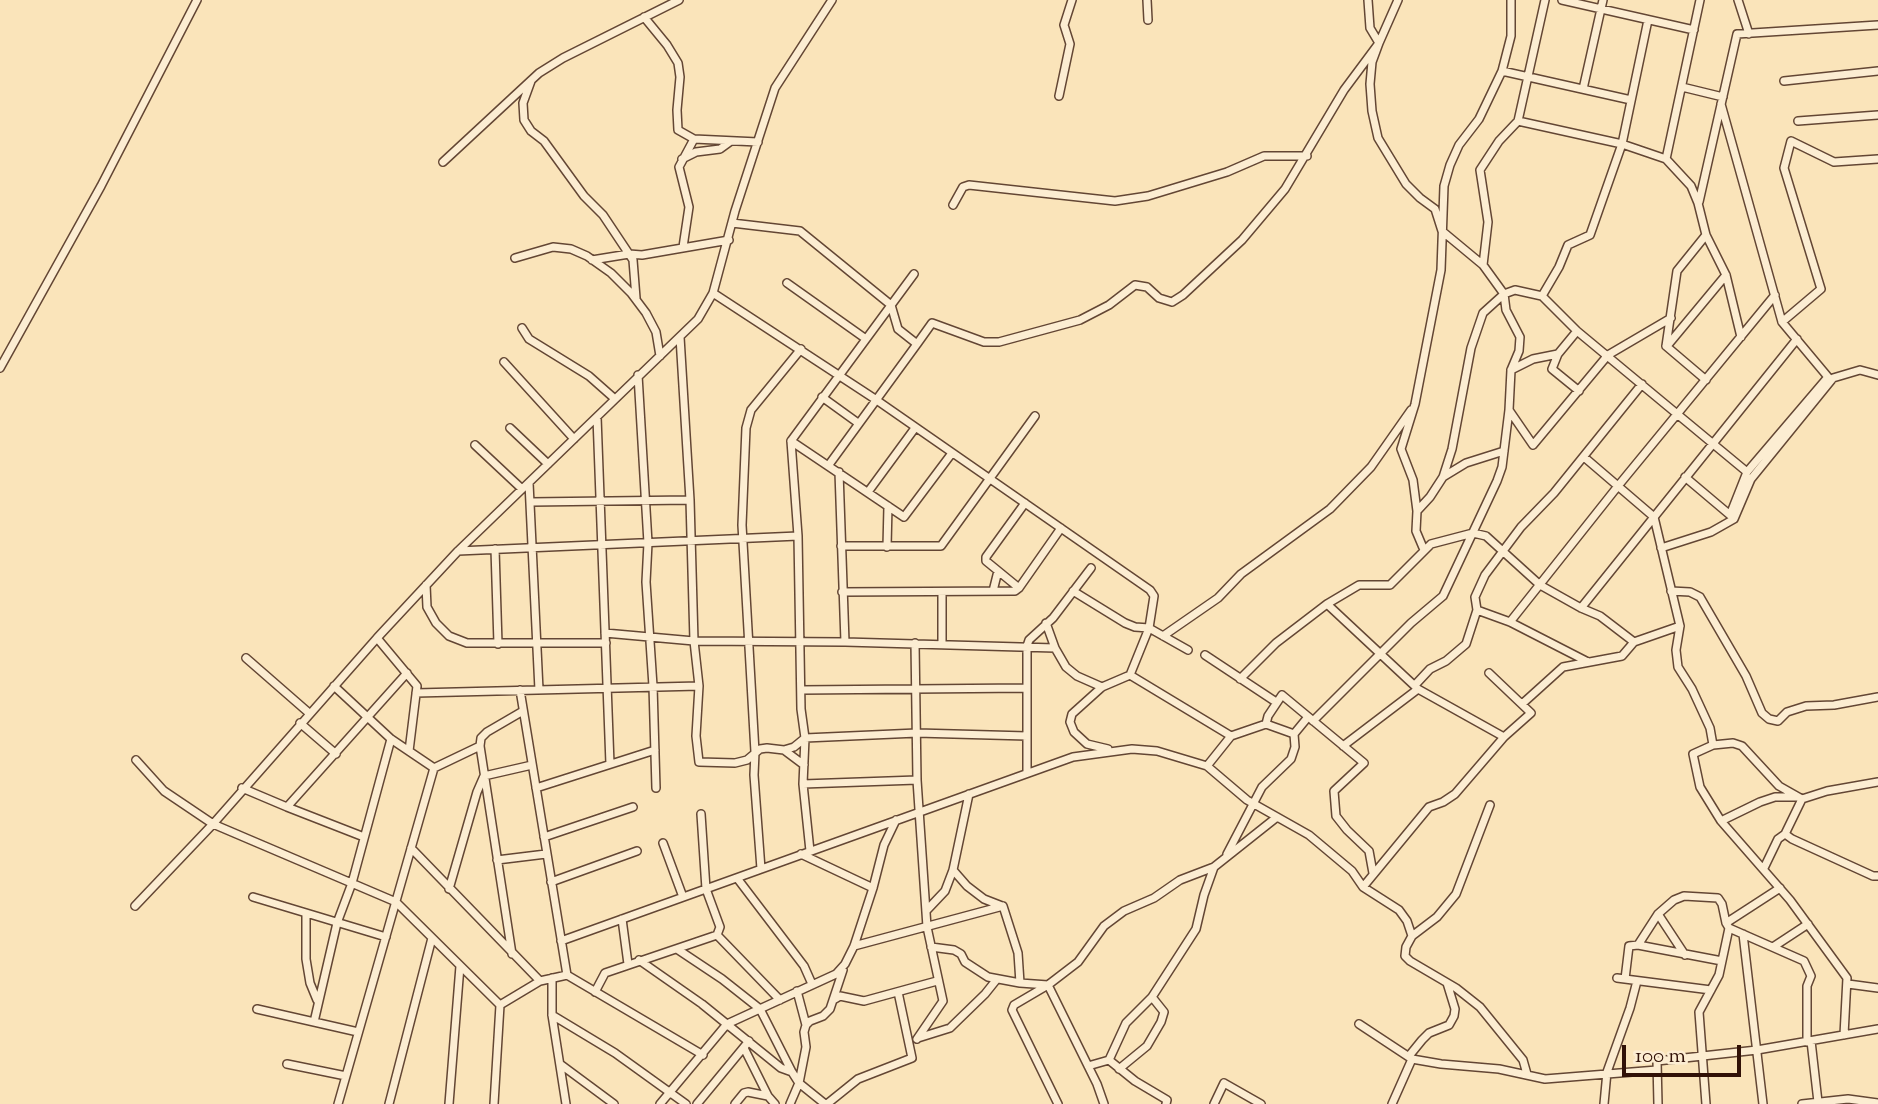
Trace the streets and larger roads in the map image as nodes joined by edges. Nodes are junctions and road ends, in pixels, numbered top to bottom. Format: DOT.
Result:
graph roads {
  1 [pos="197,0"];
  2 [pos="679,0"];
  3 [pos="832,0"];
  4 [pos="1072,0"];
  5 [pos="1147,0"];
  6 [pos="1368,0"];
  7 [pos="1398,0"];
  8 [pos="1511,0"];
  9 [pos="1545,0"];
  10 [pos="1562,0"];
  11 [pos="1603,0"];
  12 [pos="1700,0"];
  13 [pos="1738,0"];
  14 [pos="1601,9"];
  15 [pos="643,18"];
  16 [pos="1148,20"];
  17 [pos="1648,20"];
  18 [pos="1878,25"];
  19 [pos="1694,30"];
  20 [pos="1749,33"];
  21 [pos="1379,43"];
  22 [pos="1502,71"];
  23 [pos="1878,71"];
  24 [pos="1529,77"];
  25 [pos="1784,80"];
  26 [pos="531,81"];
  27 [pos="1682,87"];
  28 [pos="1583,89"];
  29 [pos="1059,96"];
  30 [pos="1631,100"];
  31 [pos="1722,100"];
  32 [pos="1878,115"];
  33 [pos="1518,121"];
  34 [pos="1798,121"];
  35 [pos="694,139"];
  36 [pos="732,141"];
  37 [pos="758,142"];
  38 [pos="1622,144"];
  39 [pos="1307,156"];
  40 [pos="682,159"];
  41 [pos="1666,159"];
  42 [pos="1878,159"];
  43 [pos="443,162"];
  44 [pos="1699,203"];
  45 [pos="953,205"];
  46 [pos="732,223"];
  47 [pos="1442,231"];
  48 [pos="1706,236"];
  49 [pos="729,240"];
  50 [pos="683,247"];
  51 [pos="629,254"];
  52 [pos="515,258"];
  53 [pos="592,260"];
  54 [pos="1483,265"];
  55 [pos="914,274"];
  56 [pos="1726,275"];
  57 [pos="786,282"];
  58 [pos="713,293"];
  59 [pos="1504,294"];
  60 [pos="1775,295"];
  61 [pos="1542,296"];
  62 [pos="636,299"];
  63 [pos="891,305"];
  64 [pos="1671,317"];
  65 [pos="1782,322"];
  66 [pos="522,328"];
  67 [pos="1577,331"];
  68 [pos="680,337"];
  69 [pos="1741,337"];
  70 [pos="866,339"];
  71 [pos="1797,339"];
  72 [pos="917,344"];
  73 [pos="1667,346"];
  74 [pos="801,349"];
  75 [pos="1558,354"];
  76 [pos="1608,355"];
  77 [pos="660,356"];
  78 [pos="503,362"];
  79 [pos="0,368"];
  80 [pos="1511,370"];
  81 [pos="638,375"];
  82 [pos="838,375"];
  83 [pos="1878,375"];
  84 [pos="1706,380"];
  85 [pos="1642,384"];
  86 [pos="1578,391"];
  87 [pos="822,397"];
  88 [pos="615,399"];
  89 [pos="875,400"];
  90 [pos="1415,404"];
  91 [pos="1509,410"];
  92 [pos="1678,414"];
  93 [pos="1035,416"];
  94 [pos="597,417"];
  95 [pos="858,423"];
  96 [pos="510,428"];
  97 [pos="915,428"];
  98 [pos="574,439"];
  99 [pos="791,441"];
  100 [pos="1713,443"];
  101 [pos="475,445"];
  102 [pos="1504,451"];
  103 [pos="952,453"];
  104 [pos="1584,457"];
  105 [pos="548,464"];
  106 [pos="828,466"];
  107 [pos="839,472"];
  108 [pos="1747,472"];
  109 [pos="1443,477"];
  110 [pos="1685,478"];
  111 [pos="989,479"];
  112 [pos="529,482"];
  113 [pos="1618,486"];
  114 [pos="522,489"];
  115 [pos="868,492"];
  116 [pos="690,500"];
  117 [pos="601,501"];
  118 [pos="645,501"];
  119 [pos="531,502"];
  120 [pos="1025,503"];
  121 [pos="888,506"];
  122 [pos="1417,511"];
  123 [pos="1654,517"];
  124 [pos="1061,528"];
  125 [pos="1473,533"];
  126 [pos="798,536"];
  127 [pos="744,539"];
  128 [pos="692,541"];
  129 [pos="648,543"];
  130 [pos="602,545"];
  131 [pos="841,546"];
  132 [pos="887,547"];
  133 [pos="532,548"];
  134 [pos="1661,548"];
  135 [pos="495,550"];
  136 [pos="1424,550"];
  137 [pos="457,551"];
  138 [pos="1503,553"];
  139 [pos="1091,568"];
  140 [pos="998,571"];
  141 [pos="426,585"];
  142 [pos="1540,585"];
  143 [pos="1020,588"];
  144 [pos="993,591"];
  145 [pos="1073,591"];
  146 [pos="1671,591"];
  147 [pos="842,592"];
  148 [pos="942,592"];
  149 [pos="1327,604"];
  150 [pos="1581,608"];
  151 [pos="1477,610"];
  152 [pos="1510,622"];
  153 [pos="1046,623"];
  154 [pos="1680,626"];
  155 [pos="1149,628"];
  156 [pos="605,633"];
  157 [pos="1163,636"];
  158 [pos="377,638"];
  159 [pos="649,638"];
  160 [pos="694,641"];
  161 [pos="748,641"];
  162 [pos="799,642"];
  163 [pos="845,642"];
  164 [pos="1634,642"];
  165 [pos="606,643"];
  166 [pos="915,643"];
  167 [pos="498,644"];
  168 [pos="537,644"];
  169 [pos="942,644"];
  170 [pos="1027,646"];
  171 [pos="1055,648"];
  172 [pos="1188,650"];
  173 [pos="1205,655"];
  174 [pos="1380,655"];
  175 [pos="246,658"];
  176 [pos="1589,662"];
  177 [pos="407,673"];
  178 [pos="1489,673"];
  179 [pos="1130,675"];
  180 [pos="1240,679"];
  181 [pos="334,686"];
  182 [pos="653,686"];
  183 [pos="699,686"];
  184 [pos="1102,687"];
  185 [pos="1416,687"];
  186 [pos="607,688"];
  187 [pos="1027,688"];
  188 [pos="917,689"];
  189 [pos="520,690"];
  190 [pos="539,690"];
  191 [pos="802,690"];
  192 [pos="416,693"];
  193 [pos="1878,697"];
  194 [pos="1276,702"];
  195 [pos="1522,704"];
  196 [pos="523,711"];
  197 [pos="310,713"];
  198 [pos="368,718"];
  199 [pos="1310,719"];
  200 [pos="300,723"];
  201 [pos="1266,724"];
  202 [pos="917,733"];
  203 [pos="1294,734"];
  204 [pos="1027,736"];
  205 [pos="1231,736"];
  206 [pos="1504,737"];
  207 [pos="805,738"];
  208 [pos="391,739"];
  209 [pos="1713,745"];
  210 [pos="480,746"];
  211 [pos="1343,746"];
  212 [pos="655,750"];
  213 [pos="784,750"];
  214 [pos="409,751"];
  215 [pos="1115,751"];
  216 [pos="755,752"];
  217 [pos="336,754"];
  218 [pos="136,760"];
  219 [pos="610,764"];
  220 [pos="532,765"];
  221 [pos="804,765"];
  222 [pos="1207,766"];
  223 [pos="434,768"];
  224 [pos="1027,774"];
  225 [pos="484,776"];
  226 [pos="917,780"];
  227 [pos="1878,782"];
  228 [pos="803,784"];
  229 [pos="536,788"];
  230 [pos="656,788"];
  231 [pos="242,789"];
  232 [pos="969,794"];
  233 [pos="1800,798"];
  234 [pos="1255,804"];
  235 [pos="1490,805"];
  236 [pos="287,807"];
  237 [pos="633,807"];
  238 [pos="920,812"];
  239 [pos="701,814"];
  240 [pos="1277,817"];
  241 [pos="896,819"];
  242 [pos="1721,821"];
  243 [pos="213,824"];
  244 [pos="1785,834"];
  245 [pos="364,837"];
  246 [pos="544,837"];
  247 [pos="663,844"];
  248 [pos="411,848"];
  249 [pos="637,850"];
  250 [pos="810,851"];
  251 [pos="546,854"];
  252 [pos="801,855"];
  253 [pos="1224,858"];
  254 [pos="497,860"];
  255 [pos="1214,867"];
  256 [pos="1764,868"];
  257 [pos="761,869"];
  258 [pos="953,870"];
  259 [pos="1373,873"];
  260 [pos="1878,876"];
  261 [pos="737,878"];
  262 [pos="551,882"];
  263 [pos="352,883"];
  264 [pos="1363,887"];
  265 [pos="873,888"];
  266 [pos="1780,888"];
  267 [pos="450,889"];
  268 [pos="706,889"];
  269 [pos="253,897"];
  270 [pos="682,897"];
  271 [pos="396,902"];
  272 [pos="135,906"];
  273 [pos="1003,906"];
  274 [pos="926,911"];
  275 [pos="306,913"];
  276 [pos="1658,914"];
  277 [pos="621,919"];
  278 [pos="337,923"];
  279 [pos="1808,924"];
  280 [pos="1728,926"];
  281 [pos="927,927"];
  282 [pos="1743,934"];
  283 [pos="717,935"];
  284 [pos="1412,936"];
  285 [pos="386,937"];
  286 [pos="432,938"];
  287 [pos="561,941"];
  288 [pos="1638,945"];
  289 [pos="854,946"];
  290 [pos="931,947"];
  291 [pos="1773,947"];
  292 [pos="677,949"];
  293 [pos="512,954"];
  294 [pos="1685,955"];
  295 [pos="639,960"];
  296 [pos="1722,961"];
  297 [pos="628,964"];
  298 [pos="845,964"];
  299 [pos="460,966"];
  300 [pos="567,975"];
  301 [pos="552,978"];
  302 [pos="997,979"];
  303 [pos="540,981"];
  304 [pos="937,981"];
  305 [pos="1637,981"];
  306 [pos="1447,982"];
  307 [pos="1020,983"];
  308 [pos="812,984"];
  309 [pos="1848,984"];
  310 [pos="1048,985"];
  311 [pos="1878,988"];
  312 [pos="1711,990"];
  313 [pos="797,991"];
  314 [pos="595,992"];
  315 [pos="898,992"];
  316 [pos="1152,997"];
  317 [pos="835,999"];
  318 [pos="317,1000"];
  319 [pos="780,1000"];
  320 [pos="500,1005"];
  321 [pos="257,1009"];
  322 [pos="760,1009"];
  323 [pos="552,1015"];
  324 [pos="314,1022"];
  325 [pos="727,1024"];
  326 [pos="1359,1024"];
  327 [pos="806,1025"];
  328 [pos="1878,1029"];
  329 [pos="358,1032"];
  330 [pos="1844,1035"];
  331 [pos="917,1039"];
  332 [pos="907,1042"];
  333 [pos="1809,1042"];
  334 [pos="746,1044"];
  335 [pos="1757,1049"];
  336 [pos="702,1055"];
  337 [pos="1702,1056"];
  338 [pos="1410,1057"];
  339 [pos="1109,1060"];
  340 [pos="287,1064"];
  341 [pos="560,1064"];
  342 [pos="1088,1066"];
  343 [pos="1119,1069"];
  344 [pos="1657,1070"];
  345 [pos="792,1072"];
  346 [pos="1607,1072"];
  347 [pos="1527,1074"];
  348 [pos="346,1076"];
  349 [pos="799,1083"];
  350 [pos="670,1092"];
  351 [pos="768,1096"];
  352 [pos="1818,1102"];
  353 [pos="1848,1102"];
  354 [pos="1878,1103"];
  355 [pos="338,1104"];
  356 [pos="389,1104"];
  357 [pos="449,1104"];
  358 [pos="494,1104"];
  359 [pos="566,1104"];
  360 [pos="614,1104"];
  361 [pos="660,1104"];
  362 [pos="686,1104"];
  363 [pos="696,1104"];
  364 [pos="735,1104"];
  365 [pos="775,1104"];
  366 [pos="790,1104"];
  367 [pos="826,1104"];
  368 [pos="1058,1104"];
  369 [pos="1104,1104"];
  370 [pos="1166,1104"];
  371 [pos="1214,1104"];
  372 [pos="1260,1104"];
  373 [pos="1392,1104"];
  374 [pos="1604,1104"];
  375 [pos="1658,1104"];
  376 [pos="1706,1104"];
  377 [pos="1763,1104"];
  378 [pos="1802,1104"];
  1 -- 79 [label="street"];
  2 -- 15 [label="street"];
  3 -- 37 [label="street"];
  4 -- 29 [label="street"];
  5 -- 16 [label="street"];
  6 -- 21 [label="street"];
  7 -- 21 [label="street"];
  8 -- 22 [label="street"];
  9 -- 24 [label="street"];
  10 -- 14 [label="street"];
  11 -- 14 [label="street"];
  12 -- 19 [label="street"];
  13 -- 20 [label="street"];
  14 -- 17 [label="street"];
  14 -- 28 [label="street"];
  15 -- 26 [label="street"];
  15 -- 35 [label="street"];
  17 -- 19 [label="street"];
  17 -- 30 [label="street"];
  18 -- 20 [label="street"];
  19 -- 27 [label="street"];
  20 -- 31 [label="street"];
  21 -- 39 [label="street"];
  21 -- 47 [label="street"];
  22 -- 24 [label="street"];
  22 -- 47 [label="street"];
  23 -- 25 [label="street"];
  24 -- 28 [label="street"];
  24 -- 33 [label="street"];
  26 -- 43 [label="street"];
  26 -- 51 [label="street"];
  27 -- 31 [label="street"];
  27 -- 41 [label="street"];
  28 -- 30 [label="street"];
  30 -- 38 [label="street"];
  31 -- 44 [label="street"];
  31 -- 60 [label="street"];
  32 -- 34 [label="street"];
  33 -- 38 [label="street"];
  33 -- 54 [label="street"];
  35 -- 36 [label="street"];
  35 -- 40 [label="street"];
  36 -- 37 [label="street"];
  36 -- 40 [label="street"];
  37 -- 46 [label="street"];
  38 -- 41 [label="street"];
  38 -- 61 [label="street"];
  39 -- 45 [label="street"];
  39 -- 72 [label="street"];
  40 -- 50 [label="street"];
  41 -- 44 [label="street"];
  42 -- 65 [label="street"];
  44 -- 48 [label="street"];
  46 -- 49 [label="street"];
  46 -- 63 [label="street"];
  47 -- 54 [label="street"];
  47 -- 90 [label="street"];
  48 -- 56 [label="street"];
  48 -- 64 [label="street"];
  49 -- 50 [label="street"];
  49 -- 58 [label="street"];
  50 -- 51 [label="street"];
  51 -- 53 [label="street"];
  51 -- 62 [label="street"];
  52 -- 53 [label="street"];
  53 -- 62 [label="street"];
  54 -- 59 [label="street"];
  55 -- 63 [label="street"];
  56 -- 69 [label="street"];
  56 -- 73 [label="street"];
  57 -- 70 [label="street"];
  58 -- 68 [label="street"];
  58 -- 74 [label="street"];
  59 -- 61 [label="street"];
  59 -- 80 [label="street"];
  59 -- 109 [label="street"];
  60 -- 65 [label="street"];
  60 -- 69 [label="street"];
  61 -- 67 [label="street"];
  62 -- 77 [label="street"];
  63 -- 70 [label="street"];
  63 -- 72 [label="street"];
  64 -- 73 [label="street"];
  64 -- 76 [label="street"];
  65 -- 71 [label="street"];
  66 -- 88 [label="street"];
  67 -- 75 [label="street"];
  67 -- 76 [label="street"];
  68 -- 77 [label="street"];
  68 -- 116 [label="street"];
  69 -- 84 [label="street"];
  70 -- 82 [label="street"];
  71 -- 100 [label="street"];
  71 -- 108 [label="street"];
  72 -- 89 [label="street"];
  73 -- 84 [label="street"];
  74 -- 82 [label="street"];
  74 -- 127 [label="street"];
  75 -- 80 [label="street"];
  75 -- 86 [label="street"];
  76 -- 85 [label="street"];
  76 -- 86 [label="street"];
  77 -- 81 [label="street"];
  78 -- 98 [label="street"];
  80 -- 91 [label="street"];
  81 -- 88 [label="street"];
  81 -- 118 [label="street"];
  82 -- 87 [label="street"];
  82 -- 89 [label="street"];
  83 -- 134 [label="street"];
  84 -- 92 [label="street"];
  85 -- 92 [label="street"];
  85 -- 104 [label="street"];
  86 -- 91 [label="street"];
  87 -- 95 [label="street"];
  87 -- 99 [label="street"];
  88 -- 94 [label="street"];
  89 -- 95 [label="street"];
  89 -- 97 [label="street"];
  90 -- 122 [label="street"];
  90 -- 157 [label="street"];
  91 -- 102 [label="street"];
  92 -- 100 [label="street"];
  92 -- 113 [label="street"];
  93 -- 111 [label="street"];
  94 -- 98 [label="street"];
  94 -- 117 [label="street"];
  95 -- 106 [label="street"];
  96 -- 105 [label="street"];
  97 -- 103 [label="street"];
  97 -- 115 [label="street"];
  98 -- 105 [label="street"];
  99 -- 106 [label="street"];
  99 -- 126 [label="street"];
  100 -- 108 [label="street"];
  100 -- 110 [label="street"];
  101 -- 114 [label="street"];
  102 -- 109 [label="street"];
  102 -- 125 [label="street"];
  103 -- 111 [label="street"];
  103 -- 121 [label="street"];
  104 -- 113 [label="street"];
  104 -- 138 [label="street"];
  105 -- 112 [label="street"];
  106 -- 107 [label="street"];
  107 -- 115 [label="street"];
  107 -- 131 [label="street"];
  108 -- 110 [label="street"];
  109 -- 122 [label="street"];
  110 -- 123 [label="street"];
  111 -- 120 [label="street"];
  111 -- 132 [label="street"];
  112 -- 114 [label="street"];
  112 -- 119 [label="street"];
  113 -- 123 [label="street"];
  113 -- 142 [label="street"];
  114 -- 137 [label="street"];
  115 -- 121 [label="street"];
  116 -- 118 [label="street"];
  116 -- 128 [label="street"];
  117 -- 118 [label="street"];
  117 -- 119 [label="street"];
  117 -- 130 [label="street"];
  118 -- 129 [label="street"];
  119 -- 133 [label="street"];
  120 -- 124 [label="street"];
  120 -- 140 [label="street"];
  121 -- 132 [label="street"];
  122 -- 136 [label="street"];
  123 -- 134 [label="street"];
  123 -- 150 [label="street"];
  124 -- 143 [label="street"];
  124 -- 155 [label="street"];
  125 -- 136 [label="street"];
  125 -- 138 [label="street"];
  125 -- 174 [label="street"];
  126 -- 127 [label="street"];
  126 -- 162 [label="street"];
  127 -- 128 [label="street"];
  127 -- 161 [label="street"];
  128 -- 129 [label="street"];
  128 -- 160 [label="street"];
  129 -- 130 [label="street"];
  129 -- 159 [label="street"];
  130 -- 133 [label="street"];
  130 -- 156 [label="street"];
  131 -- 132 [label="street"];
  131 -- 147 [label="street"];
  133 -- 135 [label="street"];
  133 -- 168 [label="street"];
  134 -- 146 [label="street"];
  135 -- 137 [label="street"];
  135 -- 167 [label="street"];
  136 -- 149 [label="street"];
  137 -- 141 [label="street"];
  138 -- 142 [label="street"];
  138 -- 151 [label="street"];
  139 -- 145 [label="street"];
  140 -- 143 [label="street"];
  140 -- 144 [label="street"];
  141 -- 158 [label="street"];
  141 -- 167 [label="street"];
  142 -- 150 [label="street"];
  142 -- 152 [label="street"];
  143 -- 144 [label="street"];
  144 -- 148 [label="street"];
  145 -- 153 [label="street"];
  145 -- 155 [label="street"];
  146 -- 154 [label="street"];
  146 -- 193 [label="street"];
  147 -- 148 [label="street"];
  147 -- 163 [label="street"];
  148 -- 169 [label="street"];
  149 -- 174 [label="street"];
  149 -- 180 [label="street"];
  150 -- 164 [label="street"];
  151 -- 152 [label="street"];
  151 -- 185 [label="street"];
  152 -- 176 [label="street"];
  153 -- 170 [label="street"];
  153 -- 171 [label="street"];
  154 -- 164 [label="street"];
  154 -- 209 [label="street"];
  155 -- 157 [label="street"];
  155 -- 179 [label="street"];
  156 -- 159 [label="street"];
  156 -- 165 [label="street"];
  157 -- 172 [label="street"];
  158 -- 177 [label="street"];
  158 -- 181 [label="street"];
  159 -- 160 [label="street"];
  159 -- 182 [label="street"];
  160 -- 161 [label="street"];
  160 -- 183 [label="street"];
  161 -- 162 [label="street"];
  161 -- 216 [label="street"];
  162 -- 163 [label="street"];
  162 -- 191 [label="street"];
  163 -- 166 [label="street"];
  164 -- 176 [label="street"];
  165 -- 168 [label="street"];
  165 -- 186 [label="street"];
  166 -- 169 [label="street"];
  166 -- 188 [label="street"];
  167 -- 168 [label="street"];
  168 -- 190 [label="street"];
  169 -- 170 [label="street"];
  170 -- 171 [label="street"];
  170 -- 187 [label="street"];
  171 -- 184 [label="street"];
  173 -- 180 [label="street"];
  174 -- 185 [label="street"];
  174 -- 199 [label="street"];
  175 -- 197 [label="street"];
  176 -- 195 [label="street"];
  177 -- 192 [label="street"];
  177 -- 198 [label="street"];
  178 -- 195 [label="street"];
  179 -- 184 [label="street"];
  179 -- 205 [label="street"];
  180 -- 194 [label="street"];
  181 -- 197 [label="street"];
  181 -- 198 [label="street"];
  182 -- 183 [label="street"];
  182 -- 186 [label="street"];
  182 -- 212 [label="street"];
  183 -- 216 [label="street"];
  184 -- 215 [label="street"];
  185 -- 206 [label="street"];
  185 -- 211 [label="street"];
  186 -- 190 [label="street"];
  186 -- 219 [label="street"];
  187 -- 188 [label="street"];
  187 -- 204 [label="street"];
  188 -- 191 [label="street"];
  188 -- 202 [label="street"];
  189 -- 190 [label="street"];
  189 -- 192 [label="street"];
  189 -- 196 [label="street"];
  191 -- 207 [label="street"];
  192 -- 214 [label="street"];
  194 -- 199 [label="street"];
  194 -- 201 [label="street"];
  195 -- 206 [label="street"];
  196 -- 210 [label="street"];
  196 -- 220 [label="street"];
  197 -- 200 [label="street"];
  198 -- 208 [label="street"];
  198 -- 217 [label="street"];
  199 -- 203 [label="street"];
  199 -- 211 [label="street"];
  200 -- 217 [label="street"];
  200 -- 231 [label="street"];
  201 -- 203 [label="street"];
  201 -- 205 [label="street"];
  202 -- 204 [label="street"];
  202 -- 207 [label="street"];
  202 -- 226 [label="street"];
  203 -- 234 [label="street"];
  204 -- 224 [label="street"];
  205 -- 222 [label="street"];
  206 -- 259 [label="street"];
  207 -- 213 [label="street"];
  207 -- 221 [label="street"];
  208 -- 214 [label="street"];
  208 -- 245 [label="street"];
  209 -- 233 [label="street"];
  209 -- 242 [label="street"];
  210 -- 223 [label="street"];
  210 -- 225 [label="street"];
  211 -- 259 [label="street"];
  212 -- 219 [label="street"];
  212 -- 230 [label="street"];
  213 -- 216 [label="street"];
  213 -- 221 [label="street"];
  214 -- 223 [label="street"];
  215 -- 222 [label="street"];
  215 -- 224 [label="street"];
  216 -- 257 [label="street"];
  217 -- 236 [label="street"];
  218 -- 243 [label="street"];
  219 -- 229 [label="street"];
  220 -- 225 [label="street"];
  220 -- 229 [label="street"];
  221 -- 228 [label="street"];
  222 -- 234 [label="street"];
  223 -- 248 [label="street"];
  224 -- 232 [label="street"];
  225 -- 254 [label="street"];
  225 -- 267 [label="street"];
  226 -- 228 [label="street"];
  226 -- 238 [label="street"];
  227 -- 233 [label="street"];
  228 -- 250 [label="street"];
  229 -- 246 [label="street"];
  231 -- 236 [label="street"];
  231 -- 243 [label="street"];
  232 -- 238 [label="street"];
  232 -- 258 [label="street"];
  233 -- 242 [label="street"];
  233 -- 244 [label="street"];
  234 -- 240 [label="street"];
  234 -- 253 [label="street"];
  235 -- 284 [label="street"];
  236 -- 245 [label="street"];
  237 -- 246 [label="street"];
  238 -- 241 [label="street"];
  238 -- 274 [label="street"];
  239 -- 268 [label="street"];
  240 -- 253 [label="street"];
  240 -- 264 [label="street"];
  241 -- 250 [label="street"];
  241 -- 265 [label="street"];
  242 -- 256 [label="street"];
  243 -- 263 [label="street"];
  243 -- 272 [label="street"];
  244 -- 256 [label="street"];
  244 -- 260 [label="street"];
  245 -- 263 [label="street"];
  246 -- 251 [label="street"];
  247 -- 270 [label="street"];
  248 -- 267 [label="street"];
  248 -- 271 [label="street"];
  249 -- 262 [label="street"];
  250 -- 252 [label="street"];
  251 -- 254 [label="street"];
  251 -- 262 [label="street"];
  252 -- 257 [label="street"];
  252 -- 265 [label="street"];
  253 -- 255 [label="street"];
  254 -- 293 [label="street"];
  255 -- 310 [label="street"];
  255 -- 316 [label="street"];
  256 -- 266 [label="street"];
  257 -- 261 [label="street"];
  258 -- 273 [label="street"];
  258 -- 274 [label="street"];
  259 -- 264 [label="street"];
  261 -- 268 [label="street"];
  261 -- 308 [label="street"];
  262 -- 287 [label="street"];
  263 -- 271 [label="street"];
  263 -- 278 [label="street"];
  264 -- 284 [label="street"];
  265 -- 289 [label="street"];
  266 -- 279 [label="street"];
  266 -- 280 [label="street"];
  267 -- 293 [label="street"];
  268 -- 270 [label="street"];
  268 -- 283 [label="street"];
  269 -- 275 [label="street"];
  270 -- 277 [label="street"];
  271 -- 285 [label="street"];
  271 -- 286 [label="street"];
  273 -- 281 [label="street"];
  273 -- 307 [label="street"];
  274 -- 281 [label="street"];
  275 -- 278 [label="street"];
  275 -- 318 [label="street"];
  276 -- 280 [label="street"];
  276 -- 288 [label="street"];
  276 -- 294 [label="street"];
  277 -- 287 [label="street"];
  277 -- 297 [label="street"];
  278 -- 285 [label="street"];
  278 -- 318 [label="street"];
  279 -- 291 [label="street"];
  279 -- 309 [label="street"];
  280 -- 282 [label="street"];
  280 -- 296 [label="street"];
  281 -- 289 [label="street"];
  281 -- 290 [label="street"];
  282 -- 291 [label="street"];
  282 -- 335 [label="street"];
  283 -- 292 [label="street"];
  283 -- 319 [label="street"];
  284 -- 306 [label="street"];
  285 -- 329 [label="street"];
  286 -- 299 [label="street"];
  286 -- 356 [label="street"];
  287 -- 300 [label="street"];
  288 -- 294 [label="street"];
  288 -- 305 [label="street"];
  289 -- 298 [label="street"];
  290 -- 302 [label="street"];
  290 -- 304 [label="street"];
  291 -- 333 [label="street"];
  292 -- 295 [label="street"];
  292 -- 322 [label="street"];
  293 -- 303 [label="street"];
  294 -- 296 [label="street"];
  295 -- 297 [label="street"];
  295 -- 325 [label="street"];
  296 -- 312 [label="street"];
  297 -- 314 [label="street"];
  298 -- 308 [label="street"];
  298 -- 317 [label="street"];
  299 -- 320 [label="street"];
  299 -- 357 [label="street"];
  300 -- 301 [label="street"];
  300 -- 314 [label="street"];
  301 -- 303 [label="street"];
  301 -- 323 [label="street"];
  302 -- 307 [label="street"];
  302 -- 331 [label="street"];
  303 -- 320 [label="street"];
  304 -- 315 [label="street"];
  304 -- 331 [label="street"];
  305 -- 312 [label="street"];
  305 -- 346 [label="street"];
  306 -- 338 [label="street"];
  306 -- 347 [label="street"];
  307 -- 310 [label="street"];
  308 -- 313 [label="street"];
  309 -- 311 [label="street"];
  309 -- 330 [label="street"];
  310 -- 342 [label="street"];
  310 -- 368 [label="street"];
  312 -- 337 [label="street"];
  313 -- 319 [label="street"];
  313 -- 327 [label="street"];
  314 -- 336 [label="street"];
  315 -- 317 [label="street"];
  315 -- 332 [label="street"];
  316 -- 339 [label="street"];
  316 -- 343 [label="street"];
  317 -- 327 [label="street"];
  318 -- 324 [label="street"];
  319 -- 322 [label="street"];
  320 -- 358 [label="street"];
  321 -- 324 [label="street"];
  322 -- 325 [label="street"];
  322 -- 345 [label="street"];
  323 -- 341 [label="street"];
  323 -- 350 [label="street"];
  324 -- 329 [label="street"];
  325 -- 334 [label="street"];
  325 -- 336 [label="street"];
  326 -- 338 [label="street"];
  327 -- 349 [label="street"];
  328 -- 330 [label="street"];
  329 -- 348 [label="street"];
  330 -- 333 [label="street"];
  331 -- 332 [label="street"];
  332 -- 367 [label="street"];
  333 -- 335 [label="street"];
  333 -- 352 [label="street"];
  334 -- 345 [label="street"];
  334 -- 351 [label="street"];
  334 -- 363 [label="street"];
  335 -- 337 [label="street"];
  335 -- 377 [label="street"];
  336 -- 350 [label="street"];
  337 -- 344 [label="street"];
  337 -- 376 [label="street"];
  338 -- 347 [label="street"];
  338 -- 373 [label="street"];
  339 -- 342 [label="street"];
  339 -- 343 [label="street"];
  340 -- 348 [label="street"];
  341 -- 359 [label="street"];
  341 -- 360 [label="street"];
  342 -- 369 [label="street"];
  343 -- 370 [label="street"];
  344 -- 346 [label="street"];
  344 -- 375 [label="street"];
  345 -- 349 [label="street"];
  346 -- 347 [label="street"];
  346 -- 374 [label="street"];
  348 -- 355 [label="street"];
  349 -- 366 [label="street"];
  349 -- 367 [label="street"];
  350 -- 361 [label="street"];
  350 -- 362 [label="street"];
  351 -- 364 [label="street"];
  351 -- 365 [label="street"];
  352 -- 353 [label="street"];
  352 -- 378 [label="street"];
  353 -- 354 [label="street"];
  371 -- 372 [label="street"];
}
